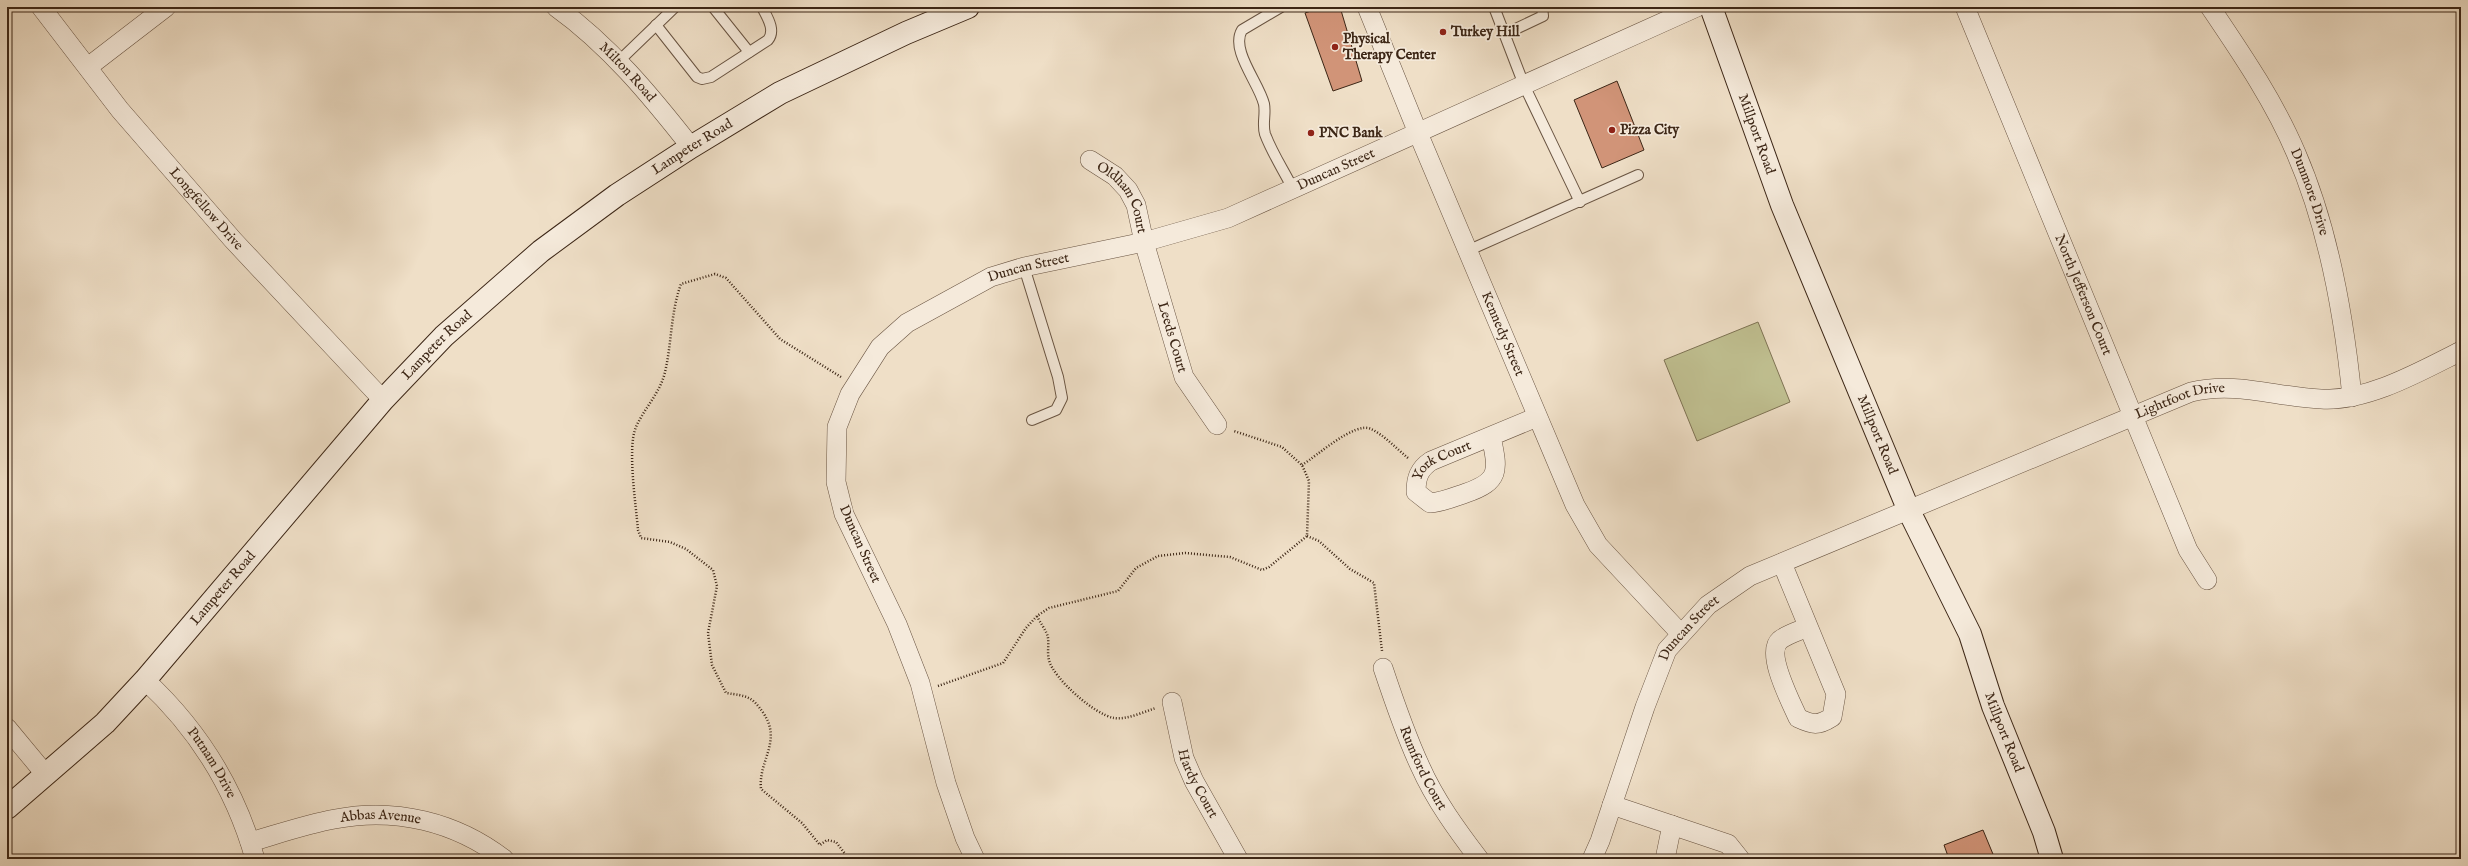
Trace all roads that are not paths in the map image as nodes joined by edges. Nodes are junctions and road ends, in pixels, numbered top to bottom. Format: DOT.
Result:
graph roads {
  1 [pos="41,7"];
  2 [pos="166,7"];
  3 [pos="556,7"];
  4 [pos="675,7"];
  5 [pos="713,7"];
  6 [pos="762,7"];
  7 [pos="968,7"];
  8 [pos="1281,7"];
  9 [pos="1367,7"];
  10 [pos="1494,7"];
  11 [pos="1542,7"];
  12 [pos="1697,7"];
  13 [pos="1711,7"];
  14 [pos="1965,7"];
  15 [pos="2210,7"];
  16 [pos="656,25"];
  17 [pos="1505,34"];
  18 [pos="749,52"];
  19 [pos="619,61"];
  20 [pos="88,67"];
  21 [pos="1524,85"];
  22 [pos="1418,133"];
  23 [pos="691,147"];
  24 [pos="1090,160"];
  25 [pos="1638,175"];
  26 [pos="1293,189"];
  27 [pos="1580,202"];
  28 [pos="1144,242"];
  29 [pos="1467,251"];
  30 [pos="1024,267"];
  31 [pos="2461,350"];
  32 [pos="2352,397"];
  33 [pos="383,400"];
  34 [pos="1537,417"];
  35 [pos="2133,417"];
  36 [pos="1032,420"];
  37 [pos="1217,425"];
  38 [pos="1491,436"];
  39 [pos="1909,511"];
  40 [pos="1782,563"];
  41 [pos="2207,580"];
  42 [pos="1808,627"];
  43 [pos="1681,634"];
  44 [pos="1384,668"];
  45 [pos="145,680"];
  46 [pos="1172,702"];
  47 [pos="7,728"];
  48 [pos="46,775"];
  49 [pos="1612,805"];
  50 [pos="7,808"];
  51 [pos="1672,825"];
  52 [pos="252,850"];
  53 [pos="504,859"];
  54 [pos="976,859"];
  55 [pos="1238,859"];
  56 [pos="1479,859"];
  57 [pos="1592,859"];
  58 [pos="1665,859"];
  59 [pos="1740,859"];
  60 [pos="2052,859"];
  1 -- 20 [label="street, Longfellow Drive"];
  2 -- 20 [label="street"];
  3 -- 19 [label="street, Milton Road"];
  4 -- 16 [label="lane"];
  5 -- 18 [label="lane"];
  6 -- 18 [label="lane"];
  7 -- 23 [label="main road, Lampeter Road"];
  8 -- 26 [label="lane"];
  9 -- 22 [label="street, Kennedy Street"];
  10 -- 17 [label="lane"];
  11 -- 17 [label="lane"];
  12 -- 21 [label="street, Duncan Street"];
  13 -- 39 [label="main road, Millport Road"];
  14 -- 35 [label="street, North Jefferson Court"];
  15 -- 32 [label="street, Dunmore Drive"];
  16 -- 18 [label="lane"];
  16 -- 19 [label="lane"];
  17 -- 21 [label="lane"];
  19 -- 23 [label="street, Milton Road"];
  20 -- 33 [label="street, Longfellow Drive"];
  21 -- 22 [label="street, Duncan Street"];
  21 -- 27 [label="lane"];
  22 -- 26 [label="street, Duncan Street"];
  22 -- 29 [label="street, Kennedy Street"];
  23 -- 33 [label="main road, Lampeter Road"];
  24 -- 28 [label="street, Oldham Court"];
  25 -- 27 [label="lane"];
  26 -- 28 [label="street, Duncan Street"];
  27 -- 29 [label="lane"];
  28 -- 30 [label="street, Duncan Street"];
  28 -- 37 [label="street, Leeds Court"];
  29 -- 34 [label="street, Kennedy Street"];
  30 -- 36 [label="lane"];
  30 -- 54 [label="street, Duncan Street"];
  31 -- 32 [label="street, Lightfoot Drive"];
  32 -- 35 [label="street, Lightfoot Drive"];
  33 -- 45 [label="main road, Lampeter Road"];
  34 -- 38 [label="street, York Court"];
  34 -- 43 [label="street, Kennedy Street"];
  35 -- 39 [label="street, Lightfoot Drive"];
  35 -- 41 [label="street, North Jefferson Court"];
  38 -- 38 [label="street, York Court"];
  39 -- 40 [label="street, Duncan Street"];
  39 -- 60 [label="main road, Millport Road"];
  40 -- 42 [label="street"];
  40 -- 43 [label="street, Duncan Street"];
  42 -- 42 [label="street"];
  43 -- 49 [label="street, Duncan Street"];
  44 -- 56 [label="street, Rumford Court"];
  45 -- 48 [label="main road, Lampeter Road"];
  45 -- 52 [label="street, Putnam Drive"];
  46 -- 55 [label="street, Hardy Court"];
  47 -- 48 [label="street"];
  48 -- 50 [label="main road, Lampeter Road"];
  49 -- 51 [label="street"];
  49 -- 57 [label="street, Duncan Street"];
  51 -- 58 [label="street"];
  51 -- 59 [label="street"];
  52 -- 53 [label="street, Abbas Avenue"];
}
